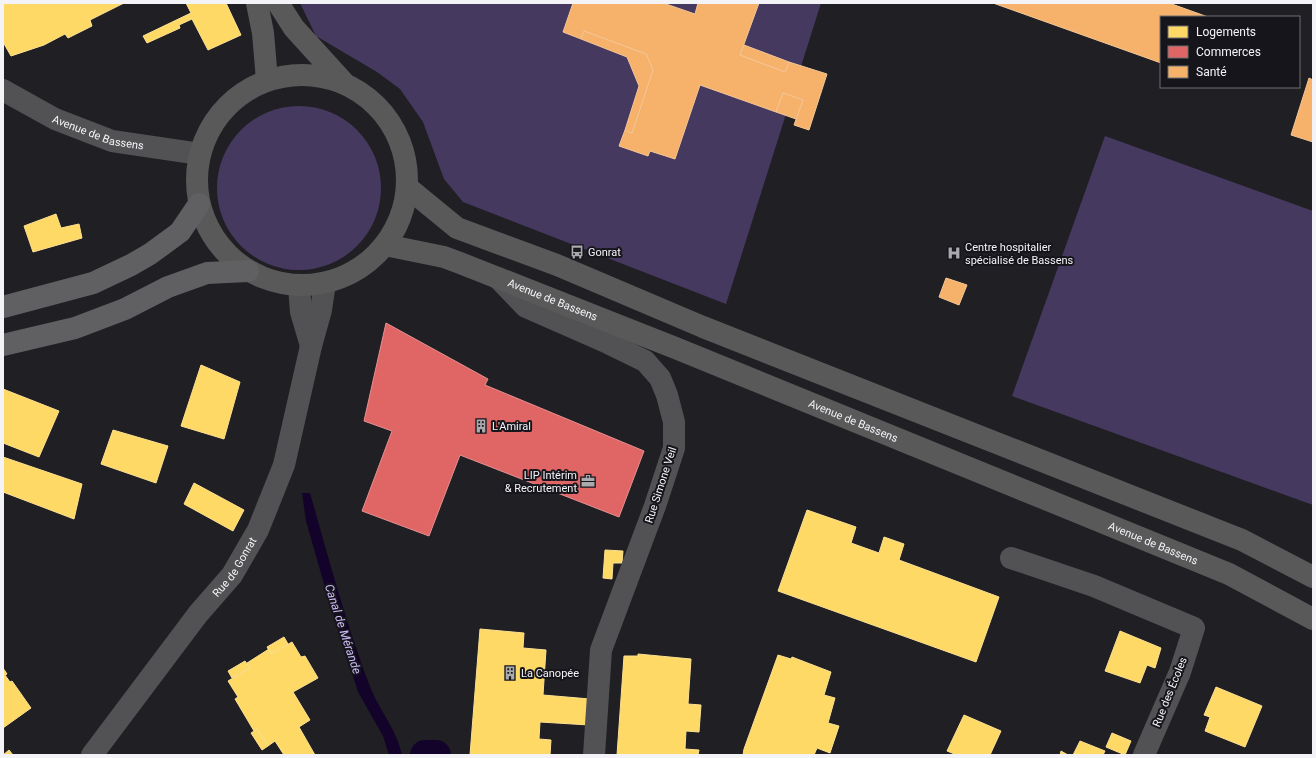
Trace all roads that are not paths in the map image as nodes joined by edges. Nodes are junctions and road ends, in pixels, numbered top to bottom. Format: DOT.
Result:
graph roads {
  1 [pos="257,3"];
  2 [pos="278,3"];
  3 [pos="267,80"];
  4 [pos="344,83"];
  5 [pos="3,90"];
  6 [pos="200,154"];
  7 [pos="407,187"];
  8 [pos="199,204"];
  9 [pos="385,245"];
  10 [pos="248,271"];
  11 [pos="498,278"];
  12 [pos="325,283"];
  13 [pos="299,286"];
  14 [pos="3,307"];
  15 [pos="3,345"];
  16 [pos="311,346"];
  17 [pos="1011,558"];
  18 [pos="1313,577"];
  19 [pos="1313,619"];
  20 [pos="92,755"];
  21 [pos="594,755"];
  22 [pos="1144,755"];
  1 -- 3 [label="main road"];
  2 -- 4 [label="main road"];
  3 -- 4 [label="main road"];
  3 -- 6 [label="main road"];
  4 -- 7 [label="main road"];
  5 -- 6 [label="street, Avenue de Bassens"];
  6 -- 8 [label="main road"];
  7 -- 9 [label="main road"];
  7 -- 18 [label="main road"];
  8 -- 10 [label="main road"];
  8 -- 14 [label="highway"];
  9 -- 11 [label="main road, Avenue de Bassens"];
  9 -- 12 [label="main road"];
  10 -- 13 [label="main road"];
  10 -- 15 [label="highway"];
  11 -- 19 [label="main road, Avenue de Bassens"];
  11 -- 21 [label="street, Rue Simone Veil"];
  12 -- 13 [label="main road"];
  12 -- 16 [label="street, Rue de Gonrat"];
  13 -- 16 [label="street, Rue de Gonrat"];
  16 -- 20 [label="street, Rue de Gonrat"];
  17 -- 22 [label="street, Rue des Écoles"];
}
